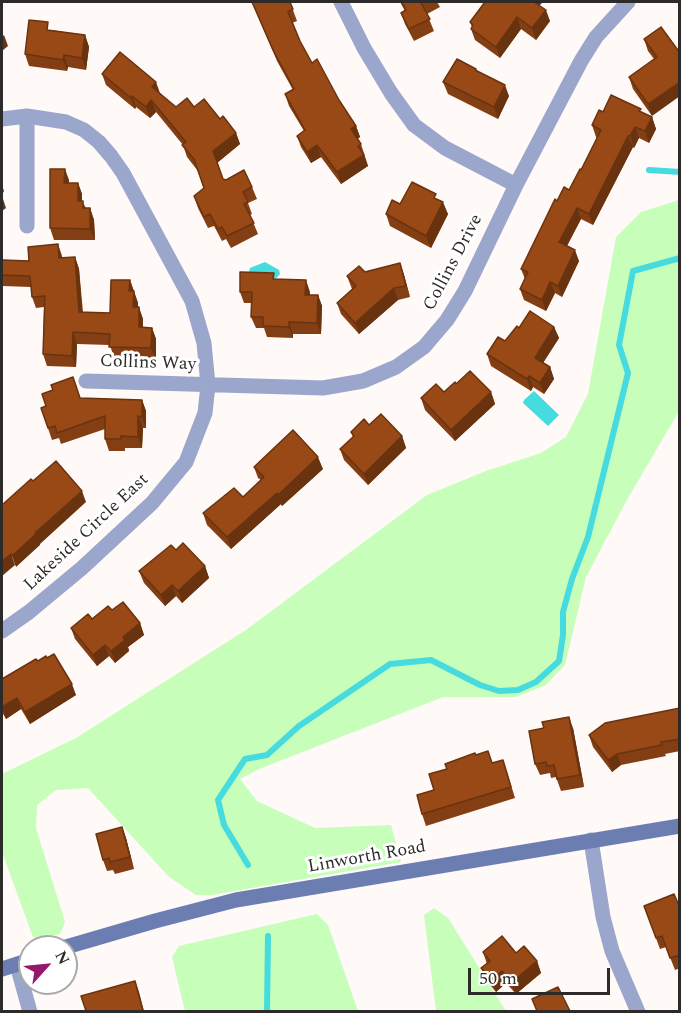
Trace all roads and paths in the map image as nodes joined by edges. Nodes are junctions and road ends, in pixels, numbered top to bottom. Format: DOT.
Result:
graph roads {
  1 [pos="341,2"];
  2 [pos="628,2"];
  3 [pos="27,116"];
  4 [pos="2,119"];
  5 [pos="516,185"];
  6 [pos="27,226"];
  7 [pos="86,381"];
  8 [pos="208,385"];
  9 [pos="2,631"];
  10 [pos="680,826"];
  11 [pos="591,840"];
  12 [pos="78,943"];
  13 [pos="18,964"];
  14 [pos="2,969"];
  15 [pos="28,995"];
  16 [pos="30,1011"];
  17 [pos="638,1011"];
  1 -- 5 [label="street"];
  2 -- 5 [label="street, Collins Drive"];
  3 -- 4 [label="street, Lakeside Circle East"];
  3 -- 6 [label="street"];
  3 -- 8 [label="street, Lakeside Circle East"];
  5 -- 8 [label="street, Collins Drive"];
  7 -- 8 [label="street, Collins Way"];
  8 -- 9 [label="street, Lakeside Circle East"];
  10 -- 11 [label="main road, Linworth Road"];
  11 -- 12 [label="main road, Linworth Road"];
  11 -- 17 [label="street"];
  13 -- 14 [label="main road"];
  15 -- 16 [label="street"];
}
